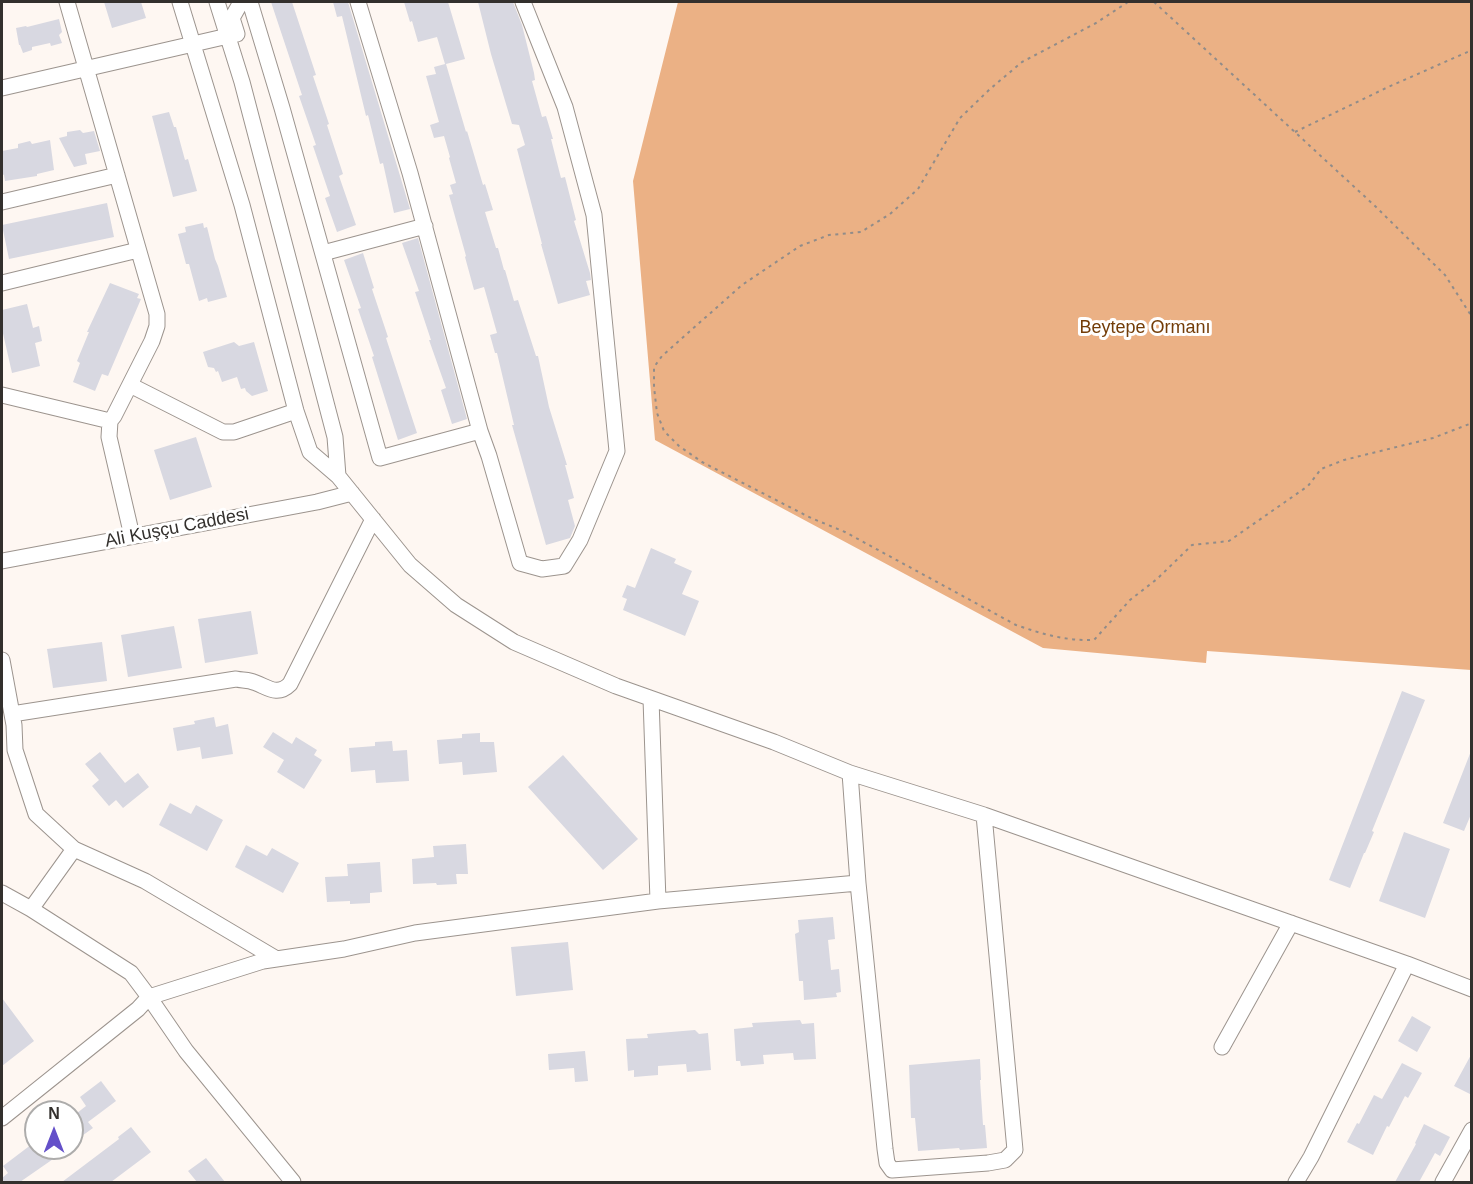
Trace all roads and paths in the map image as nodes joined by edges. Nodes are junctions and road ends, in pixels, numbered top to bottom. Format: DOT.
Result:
graph roads {
  1 [pos="67,2"];
  2 [pos="180,2"];
  3 [pos="217,2"];
  4 [pos="241,2"];
  5 [pos="250,2"];
  6 [pos="358,2"];
  7 [pos="523,2"];
  8 [pos="1128,2"];
  9 [pos="1154,2"];
  10 [pos="228,36"];
  11 [pos="193,44"];
  12 [pos="1472,50"];
  13 [pos="86,68"];
  14 [pos="242,82"];
  15 [pos="2,88"];
  16 [pos="1295,132"];
  17 [pos="117,175"];
  18 [pos="2,202"];
  19 [pos="425,226"];
  20 [pos="138,250"];
  21 [pos="323,253"];
  22 [pos="2,283"];
  23 [pos="1472,317"];
  24 [pos="130,385"];
  25 [pos="2,395"];
  26 [pos="296,411"];
  27 [pos="110,421"];
  28 [pos="1472,423"];
  29 [pos="480,431"];
  30 [pos="338,476"];
  31 [pos="352,493"];
  32 [pos="373,519"];
  33 [pos="132,536"];
  34 [pos="2,561"];
  35 [pos="2,660"];
  36 [pos="651,699"];
  37 [pos="12,714"];
  38 [pos="850,773"];
  39 [pos="984,815"];
  40 [pos="74,849"];
  41 [pos="858,883"];
  42 [pos="2,893"];
  43 [pos="658,901"];
  44 [pos="31,909"];
  45 [pos="1291,923"];
  46 [pos="275,958"];
  47 [pos="1407,964"];
  48 [pos="1472,989"];
  49 [pos="149,997"];
  50 [pos="1222,1047"];
  51 [pos="2,1118"];
  52 [pos="1472,1130"];
  53 [pos="294,1182"];
  54 [pos="1296,1182"];
  55 [pos="1443,1182"];
  1 -- 13 [label="street"];
  2 -- 11 [label="street"];
  3 -- 10 [label="street"];
  4 -- 14 [label="street"];
  5 -- 21 [label="street"];
  6 -- 19 [label="street"];
  7 -- 29 [label="street"];
  8 -- 28 [label="path"];
  9 -- 16 [label="path"];
  10 -- 11 [label="street"];
  10 -- 14 [label="street"];
  11 -- 13 [label="street"];
  11 -- 26 [label="street"];
  12 -- 16 [label="path"];
  13 -- 15 [label="street"];
  13 -- 17 [label="street"];
  14 -- 30 [label="street"];
  16 -- 23 [label="path"];
  17 -- 18 [label="street"];
  17 -- 20 [label="street"];
  19 -- 21 [label="street"];
  19 -- 29 [label="street"];
  20 -- 22 [label="street"];
  20 -- 24 [label="street"];
  21 -- 29 [label="street"];
  24 -- 26 [label="street"];
  24 -- 27 [label="street"];
  25 -- 27 [label="street"];
  26 -- 30 [label="street"];
  27 -- 33 [label="street"];
  30 -- 31 [label="street"];
  31 -- 32 [label="street"];
  31 -- 33 [label="street, Ali Kuşçu Caddesi"];
  32 -- 36 [label="street"];
  32 -- 37 [label="street"];
  33 -- 34 [label="street, Ali Kuşçu Caddesi"];
  35 -- 37 [label="street"];
  36 -- 38 [label="street"];
  36 -- 43 [label="street"];
  37 -- 40 [label="street"];
  38 -- 39 [label="street"];
  38 -- 41 [label="street"];
  39 -- 41 [label="street"];
  39 -- 45 [label="street"];
  40 -- 44 [label="street"];
  40 -- 46 [label="street"];
  41 -- 43 [label="street"];
  42 -- 44 [label="street"];
  43 -- 46 [label="street"];
  44 -- 49 [label="street"];
  45 -- 47 [label="street"];
  45 -- 50 [label="street"];
  46 -- 49 [label="street"];
  47 -- 48 [label="street"];
  47 -- 54 [label="street"];
  49 -- 51 [label="street"];
  49 -- 53 [label="street"];
  52 -- 55 [label="street"];
}
